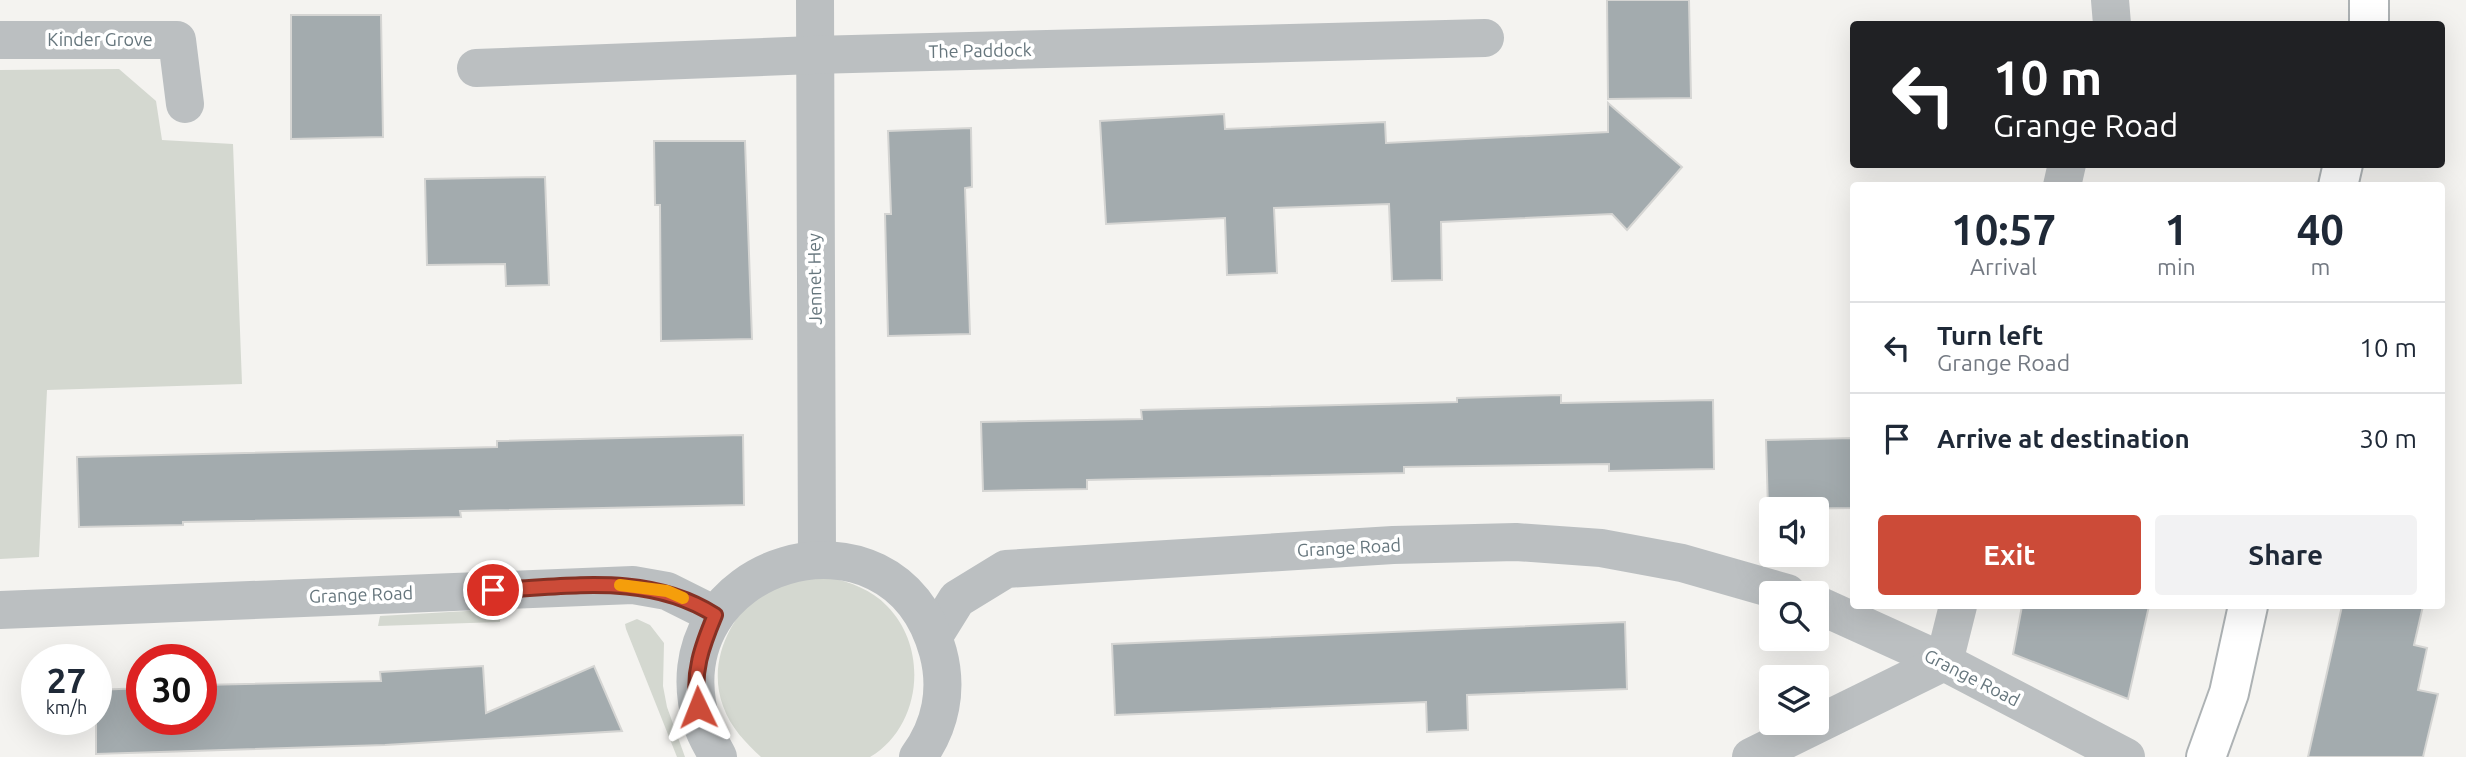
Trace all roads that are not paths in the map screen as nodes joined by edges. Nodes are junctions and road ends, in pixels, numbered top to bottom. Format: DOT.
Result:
graph roads {
  1 [pos="815,0"];
  2 [pos="2110,0"];
  3 [pos="2368,0"];
  4 [pos="2112,21"];
  5 [pos="2368,21"];
  6 [pos="1485,38"];
  7 [pos="0,40"];
  8 [pos="813,55"];
  9 [pos="476,68"];
  10 [pos="185,104"];
  11 [pos="817,558"];
  12 [pos="1759,585"];
  13 [pos="1957,609"];
  14 [pos="2247,609"];
  15 [pos="0,610"];
  16 [pos="1829,610"];
  17 [pos="715,615"];
  18 [pos="934,636"];
  19 [pos="1944,662"];
  20 [pos="719,757"];
  21 [pos="918,757"];
  22 [pos="1751,757"];
  23 [pos="2126,757"];
  24 [pos="2206,757"];
  1 -- 8 [label="street, Jennet Hey"];
  2 -- 4 [label="street"];
  3 -- 5 [label="main road"];
  6 -- 8 [label="street, The Paddock"];
  7 -- 10 [label="street, Kinder Grove"];
  8 -- 9 [label="street, The Paddock"];
  8 -- 11 [label="street, Jennet Hey"];
  11 -- 17 [label="street"];
  11 -- 18 [label="street"];
  12 -- 18 [label="street, Grange Road"];
  13 -- 19 [label="street"];
  14 -- 24 [label="main road"];
  15 -- 17 [label="street, Grange Road"];
  16 -- 19 [label="street, Grange Road"];
  17 -- 20 [label="street"];
  18 -- 21 [label="street"];
  19 -- 22 [label="street"];
  19 -- 23 [label="street, Grange Road"];
}
